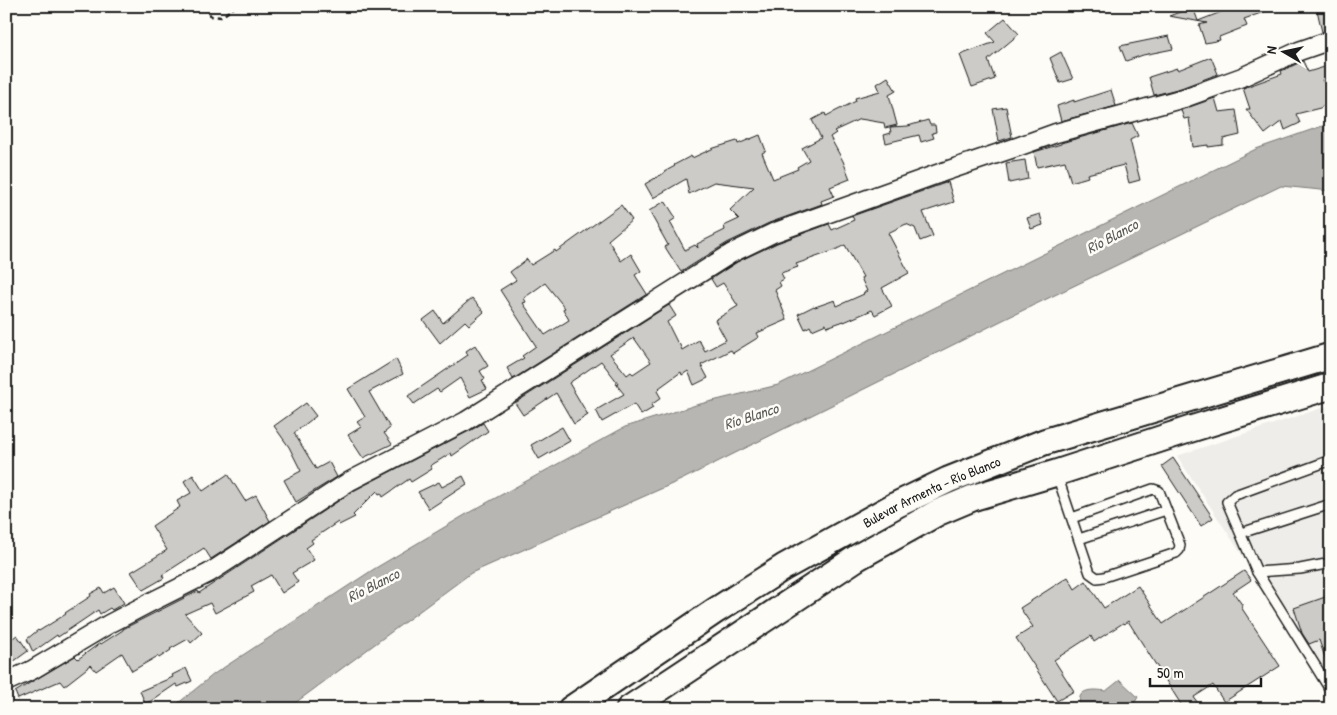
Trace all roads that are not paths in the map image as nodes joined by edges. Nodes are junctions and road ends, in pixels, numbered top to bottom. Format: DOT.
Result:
graph roads {
  1 [pos="1331,40"];
  2 [pos="1331,356"];
  3 [pos="1331,365"];
  4 [pos="1331,386"];
  5 [pos="1191,428"];
  6 [pos="1331,460"];
  7 [pos="1056,473"];
  8 [pos="1331,504"];
  9 [pos="1166,510"];
  10 [pos="1072,518"];
  11 [pos="1241,533"];
  12 [pos="1079,540"];
  13 [pos="1331,563"];
  14 [pos="1257,572"];
  15 [pos="6,682"];
  16 [pos="1331,691"];
  17 [pos="571,709"];
  18 [pos="629,709"];
  1 -- 15 [label="street"];
  2 -- 17 [label="main road, Bulevar Armenta - Río Blanco"];
  3 -- 5 [label="main road"];
  4 -- 5 [label="main road, Bulevar Armenta - Río Blanco"];
  5 -- 7 [label="main road, Bulevar Armenta - Río Blanco"];
  6 -- 11 [label="lane"];
  7 -- 10 [label="lane"];
  7 -- 18 [label="main road, Bulevar Armenta - Río Blanco"];
  8 -- 11 [label="lane"];
  9 -- 10 [label="lane"];
  9 -- 12 [label="lane"];
  9 -- 12 [label="lane"];
  10 -- 12 [label="lane"];
  11 -- 14 [label="lane"];
  13 -- 14 [label="lane"];
  14 -- 16 [label="lane"];
}
